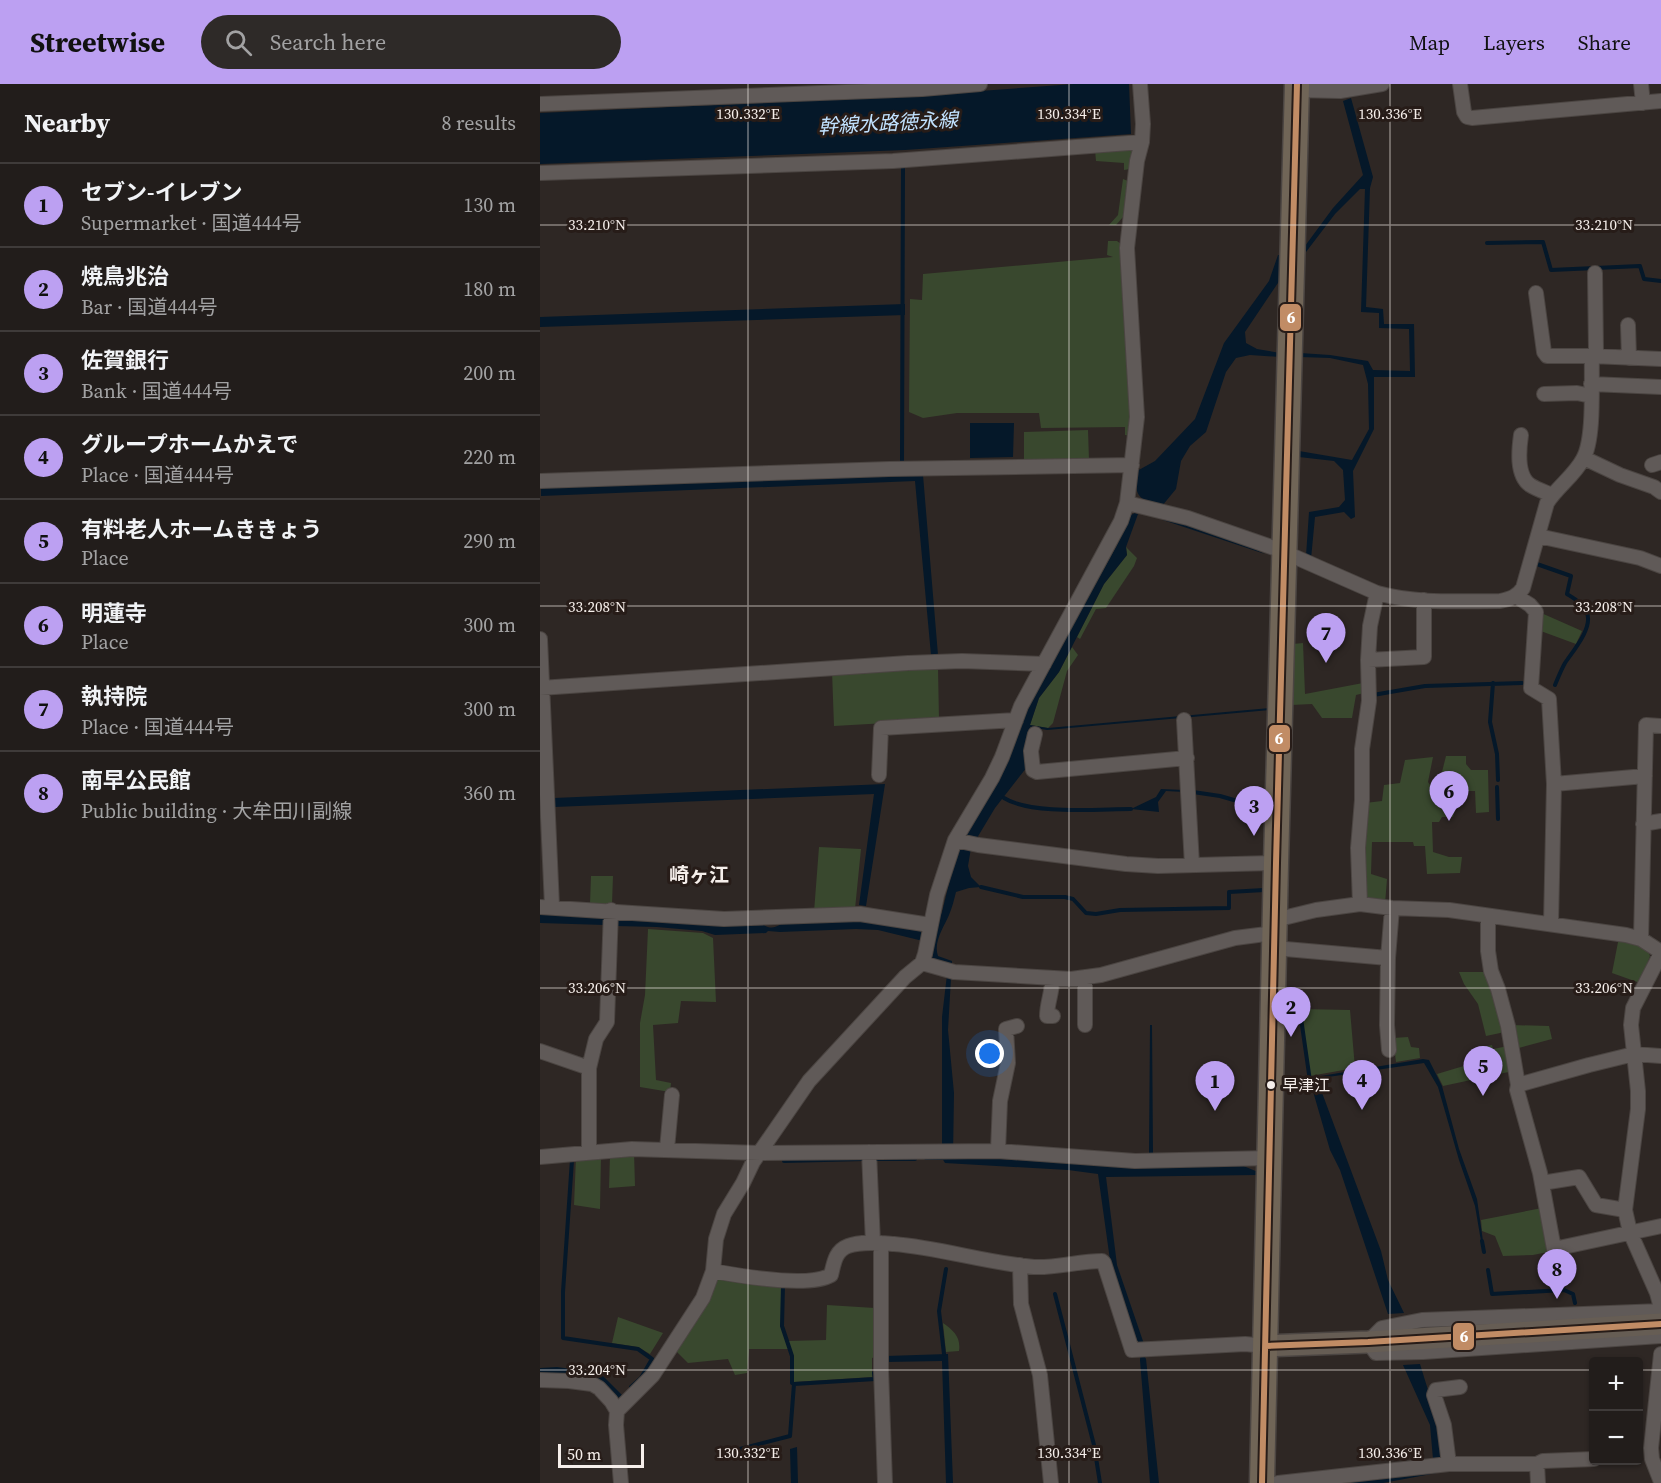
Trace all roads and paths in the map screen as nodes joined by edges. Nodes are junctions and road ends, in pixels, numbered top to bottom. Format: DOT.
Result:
graph roads {
  1 [pos="980,84"];
  2 [pos="1140,84"];
  3 [pos="1382,84"];
  4 [pos="1460,84"];
  5 [pos="1641,84"];
  6 [pos="1297,87"];
  7 [pos="1661,101"];
  8 [pos="1642,102"];
  9 [pos="540,104"];
  10 [pos="1142,142"];
  11 [pos="540,173"];
  12 [pos="1595,273"];
  13 [pos="1536,293"];
  14 [pos="1628,326"];
  15 [pos="1592,356"];
  16 [pos="1629,358"];
  17 [pos="1661,359"];
  18 [pos="1661,387"];
  19 [pos="1591,390"];
  20 [pos="1544,394"];
  21 [pos="1521,435"];
  22 [pos="1584,458"];
  23 [pos="1132,465"];
  24 [pos="540,481"];
  25 [pos="1661,492"];
  26 [pos="1552,495"];
  27 [pos="1127,503"];
  28 [pos="1538,536"];
  29 [pos="1284,552"];
  30 [pos="1661,566"];
  31 [pos="1377,593"];
  32 [pos="1516,596"];
  33 [pos="1424,600"];
  34 [pos="540,639"];
  35 [pos="1368,660"];
  36 [pos="1044,664"];
  37 [pos="541,688"];
  38 [pos="1016,720"];
  39 [pos="1184,720"];
  40 [pos="1661,726"];
  41 [pos="1011,735"];
  42 [pos="1187,758"];
  43 [pos="879,775"];
  44 [pos="1645,776"];
  45 [pos="1554,784"];
  46 [pos="1661,821"];
  47 [pos="1643,825"];
  48 [pos="955,840"];
  49 [pos="1276,863"];
  50 [pos="1192,865"];
  51 [pos="1360,904"];
  52 [pos="546,906"];
  53 [pos="1392,908"];
  54 [pos="611,910"];
  55 [pos="1488,916"];
  56 [pos="1551,924"];
  57 [pos="930,926"];
  58 [pos="1274,934"];
  59 [pos="1641,939"];
  60 [pos="1661,953"];
  61 [pos="1388,958"];
  62 [pos="922,963"];
  63 [pos="1085,977"];
  64 [pos="1052,978"];
  65 [pos="1053,1016"];
  66 [pos="1084,1025"];
  67 [pos="1017,1026"];
  68 [pos="1389,1050"];
  69 [pos="540,1052"];
  70 [pos="1634,1054"];
  71 [pos="1661,1056"];
  72 [pos="589,1068"];
  73 [pos="1518,1085"];
  74 [pos="672,1095"];
  75 [pos="667,1149"];
  76 [pos="998,1151"];
  77 [pos="589,1152"];
  78 [pos="869,1152"];
  79 [pos="760,1153"];
  80 [pos="540,1157"];
  81 [pos="1270,1158"];
  82 [pos="1542,1183"];
  83 [pos="1624,1210"];
  84 [pos="1661,1226"];
  85 [pos="1630,1232"];
  86 [pos="877,1243"];
  87 [pos="1020,1265"];
  88 [pos="713,1271"];
  89 [pos="1661,1310"];
  90 [pos="1661,1324"];
  91 [pos="1661,1336"];
  92 [pos="1368,1342"];
  93 [pos="1266,1346"];
  94 [pos="1661,1354"];
  95 [pos="540,1380"];
  96 [pos="1460,1387"];
  97 [pos="617,1411"];
  98 [pos="1589,1459"];
  99 [pos="1650,1459"];
  100 [pos="1449,1464"];
  101 [pos="1537,1464"];
  102 [pos="1661,1482"];
  103 [pos="621,1483"];
  104 [pos="885,1483"];
  105 [pos="1050,1483"];
  106 [pos="1262,1483"];
  107 [pos="1278,1483"];
  108 [pos="1538,1483"];
  1 -- 9 [label="street"];
  2 -- 10 [label="street"];
  3 -- 6 [label="street"];
  4 -- 8 [label="street"];
  5 -- 8 [label="street"];
  6 -- 29 [label="highway"];
  7 -- 8 [label="street"];
  10 -- 11 [label="street"];
  10 -- 23 [label="street"];
  12 -- 15 [label="street"];
  13 -- 15 [label="street"];
  14 -- 16 [label="street"];
  15 -- 16 [label="street"];
  15 -- 19 [label="street"];
  16 -- 17 [label="street"];
  18 -- 19 [label="street"];
  19 -- 20 [label="street"];
  19 -- 22 [label="street"];
  21 -- 26 [label="street"];
  22 -- 25 [label="street"];
  22 -- 26 [label="street"];
  23 -- 24 [label="street"];
  23 -- 27 [label="street"];
  26 -- 28 [label="street"];
  27 -- 29 [label="street"];
  27 -- 36 [label="street"];
  28 -- 30 [label="street"];
  28 -- 32 [label="street"];
  29 -- 31 [label="street"];
  29 -- 49 [label="highway"];
  31 -- 33 [label="street"];
  31 -- 35 [label="street"];
  32 -- 33 [label="street"];
  32 -- 45 [label="street"];
  33 -- 35 [label="street"];
  34 -- 37 [label="street"];
  35 -- 51 [label="street"];
  36 -- 37 [label="street"];
  36 -- 38 [label="street"];
  37 -- 52 [label="street"];
  38 -- 41 [label="street"];
  38 -- 43 [label="street"];
  39 -- 42 [label="street"];
  40 -- 44 [label="street"];
  41 -- 42 [label="street"];
  41 -- 48 [label="street"];
  42 -- 50 [label="street"];
  44 -- 45 [label="street"];
  44 -- 47 [label="street"];
  45 -- 56 [label="street"];
  46 -- 47 [label="street"];
  47 -- 59 [label="street"];
  48 -- 50 [label="street"];
  48 -- 57 [label="street"];
  49 -- 50 [label="street"];
  49 -- 58 [label="highway"];
  51 -- 53 [label="street"];
  51 -- 58 [label="street"];
  52 -- 54 [label="street"];
  53 -- 55 [label="street"];
  53 -- 61 [label="street"];
  54 -- 57 [label="street"];
  54 -- 72 [label="street"];
  55 -- 56 [label="street"];
  55 -- 73 [label="street"];
  56 -- 59 [label="street"];
  57 -- 62 [label="street"];
  58 -- 61 [label="street"];
  58 -- 63 [label="street"];
  58 -- 81 [label="highway"];
  59 -- 60 [label="street"];
  60 -- 70 [label="street"];
  61 -- 68 [label="street"];
  62 -- 64 [label="street"];
  62 -- 79 [label="street"];
  63 -- 64 [label="street"];
  63 -- 66 [label="street"];
  64 -- 65 [label="street"];
  67 -- 76 [label="street"];
  69 -- 72 [label="street"];
  70 -- 71 [label="street"];
  70 -- 73 [label="street"];
  70 -- 83 [label="street"];
  72 -- 77 [label="street"];
  73 -- 82 [label="street"];
  74 -- 75 [label="street"];
  75 -- 77 [label="street"];
  75 -- 79 [label="street"];
  76 -- 78 [label="street"];
  76 -- 81 [label="street"];
  77 -- 80 [label="street"];
  78 -- 79 [label="street"];
  78 -- 86 [label="street"];
  79 -- 88 [label="street"];
  81 -- 93 [label="highway"];
  82 -- 83 [label="street"];
  82 -- 85 [label="street"];
  83 -- 85 [label="street"];
  84 -- 85 [label="street"];
  85 -- 89 [label="street"];
  86 -- 87 [label="street"];
  86 -- 88 [label="street"];
  86 -- 104 [label="street"];
  87 -- 93 [label="street"];
  87 -- 105 [label="street"];
  88 -- 97 [label="street"];
  89 -- 92 [label="street"];
  90 -- 92 [label="main road"];
  91 -- 92 [label="street"];
  92 -- 93 [label="main road"];
  93 -- 106 [label="highway"];
  94 -- 99 [label="street"];
  95 -- 97 [label="street"];
  96 -- 100 [label="street"];
  97 -- 103 [label="street"];
  98 -- 101 [label="street"];
  99 -- 102 [label="street"];
  100 -- 101 [label="street"];
  100 -- 107 [label="street"];
  101 -- 108 [label="street"];
}
